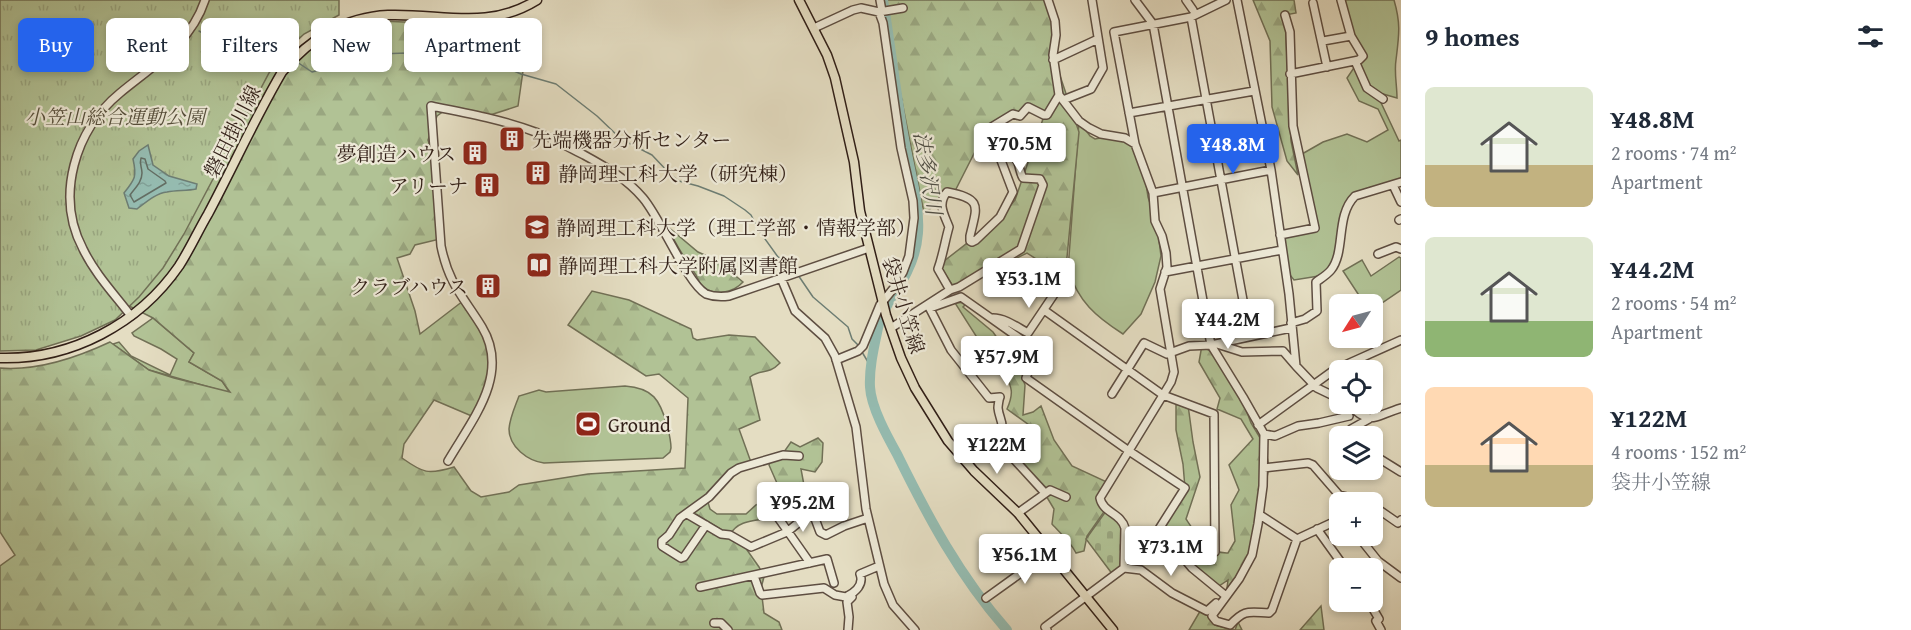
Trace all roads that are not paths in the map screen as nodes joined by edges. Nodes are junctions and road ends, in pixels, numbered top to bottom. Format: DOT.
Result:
graph roads {
  1 [pos="206,0"];
  2 [pos="537,0"];
  3 [pos="799,0"];
  4 [pos="861,0"];
  5 [pos="880,0"];
  6 [pos="1048,0"];
  7 [pos="1092,0"];
  8 [pos="1135,0"];
  9 [pos="1186,0"];
  10 [pos="1226,0"];
  11 [pos="1237,0"];
  12 [pos="1341,0"];
  13 [pos="1313,3"];
  14 [pos="903,8"];
  15 [pos="863,9"];
  16 [pos="881,12"];
  17 [pos="1192,14"];
  18 [pos="1285,15"];
  19 [pos="1153,24"];
  20 [pos="814,28"];
  21 [pos="1351,36"];
  22 [pos="1098,39"];
  23 [pos="1323,41"];
  24 [pos="1053,60"];
  25 [pos="1355,61"];
  26 [pos="1327,67"];
  27 [pos="1290,74"];
  28 [pos="1254,91"];
  29 [pos="1061,98"];
  30 [pos="1206,99"];
  31 [pos="1383,99"];
  32 [pos="1167,106"];
  33 [pos="1129,113"];
  34 [pos="991,142"];
  35 [pos="1135,144"];
  36 [pos="1271,170"];
  37 [pos="1221,180"];
  38 [pos="1401,182"];
  39 [pos="1393,185"];
  40 [pos="1182,187"];
  41 [pos="1153,193"];
  42 [pos="1401,202"];
  43 [pos="1280,235"];
  44 [pos="869,248"];
  45 [pos="1401,249"];
  46 [pos="1282,250"];
  47 [pos="1378,254"];
  48 [pos="1236,259"];
  49 [pos="1197,267"];
  50 [pos="1165,272"];
  51 [pos="781,278"];
  52 [pos="1065,278"];
  53 [pos="950,290"];
  54 [pos="883,301"];
  55 [pos="929,306"];
  56 [pos="1044,310"];
  57 [pos="131,316"];
  58 [pos="992,318"];
  59 [pos="1291,325"];
  60 [pos="891,328"];
  61 [pos="1247,337"];
  62 [pos="1401,340"];
  63 [pos="1213,344"];
  64 [pos="1170,353"];
  65 [pos="0,358"];
  66 [pos="836,360"];
  67 [pos="1296,366"];
  68 [pos="1127,370"];
  69 [pos="1314,385"];
  70 [pos="1329,393"];
  71 [pos="1112,394"];
  72 [pos="1163,395"];
  73 [pos="1401,408"];
  74 [pos="1360,414"];
  75 [pos="1349,416"];
  76 [pos="1369,419"];
  77 [pos="1257,425"];
  78 [pos="1356,426"];
  79 [pos="1264,434"];
  80 [pos="1129,451"];
  81 [pos="799,456"];
  82 [pos="447,461"];
  83 [pos="1383,461"];
  84 [pos="1264,468"];
  85 [pos="1401,472"];
  86 [pos="1336,492"];
  87 [pos="1045,493"];
  88 [pos="1066,497"];
  89 [pos="1018,513"];
  90 [pos="1383,513"];
  91 [pos="687,514"];
  92 [pos="1260,515"];
  93 [pos="777,516"];
  94 [pos="868,518"];
  95 [pos="1401,520"];
  96 [pos="1329,524"];
  97 [pos="706,525"];
  98 [pos="1317,529"];
  99 [pos="787,532"];
  100 [pos="1297,539"];
  101 [pos="1366,546"];
  102 [pos="1050,552"];
  103 [pos="1215,552"];
  104 [pos="1339,558"];
  105 [pos="810,563"];
  106 [pos="879,566"];
  107 [pos="1124,568"];
  108 [pos="754,576"];
  109 [pos="1401,578"];
  110 [pos="834,583"];
  111 [pos="700,587"];
  112 [pos="855,590"];
  113 [pos="1224,595"];
  114 [pos="1086,597"];
  115 [pos="986,598"];
  116 [pos="1375,612"];
  117 [pos="714,623"];
  118 [pos="728,630"];
  119 [pos="848,630"];
  120 [pos="915,630"];
  121 [pos="1047,630"];
  122 [pos="1113,630"];
  123 [pos="1381,630"];
  1 -- 57 [label="street"];
  2 -- 57 [label="main road, 磐田掛川線"];
  3 -- 20 [label="main road, 袋井小笠線"];
  4 -- 15 [label="street"];
  5 -- 16 [label="street"];
  6 -- 24 [label="street"];
  7 -- 22 [label="street"];
  8 -- 19 [label="street"];
  9 -- 17 [label="street"];
  10 -- 17 [label="street"];
  11 -- 28 [label="street"];
  12 -- 21 [label="street"];
  13 -- 23 [label="street"];
  14 -- 16 [label="street"];
  15 -- 16 [label="street"];
  15 -- 20 [label="street"];
  16 -- 54 [label="street"];
  17 -- 19 [label="street"];
  17 -- 30 [label="street"];
  18 -- 27 [label="street"];
  19 -- 32 [label="street"];
  19 -- 33 [label="street"];
  20 -- 44 [label="main road, 袋井小笠線"];
  21 -- 23 [label="street"];
  21 -- 25 [label="street"];
  22 -- 24 [label="street"];
  22 -- 29 [label="street"];
  23 -- 26 [label="street"];
  24 -- 29 [label="street"];
  25 -- 26 [label="street"];
  25 -- 31 [label="street"];
  26 -- 27 [label="street"];
  27 -- 43 [label="street"];
  28 -- 30 [label="street"];
  28 -- 36 [label="street"];
  29 -- 34 [label="street"];
  29 -- 35 [label="street"];
  30 -- 32 [label="street"];
  30 -- 37 [label="street"];
  32 -- 33 [label="street"];
  32 -- 40 [label="street"];
  33 -- 35 [label="street"];
  34 -- 53 [label="street"];
  34 -- 53 [label="street"];
  35 -- 41 [label="street"];
  36 -- 37 [label="street"];
  36 -- 43 [label="street"];
  37 -- 40 [label="street"];
  37 -- 48 [label="street"];
  38 -- 39 [label="street"];
  39 -- 42 [label="street"];
  39 -- 59 [label="street"];
  40 -- 41 [label="street"];
  40 -- 49 [label="street"];
  41 -- 50 [label="street"];
  43 -- 46 [label="street"];
  44 -- 51 [label="street"];
  44 -- 54 [label="main road, 袋井小笠線"];
  45 -- 47 [label="street"];
  46 -- 48 [label="street"];
  46 -- 59 [label="street"];
  48 -- 49 [label="street"];
  48 -- 61 [label="street"];
  49 -- 50 [label="street"];
  49 -- 63 [label="street"];
  50 -- 64 [label="street"];
  51 -- 66 [label="street"];
  51 -- 82 [label="street"];
  52 -- 56 [label="street"];
  53 -- 55 [label="street"];
  54 -- 60 [label="main road, 袋井小笠線"];
  54 -- 66 [label="street"];
  55 -- 58 [label="street"];
  55 -- 60 [label="street"];
  55 -- 87 [label="street"];
  56 -- 58 [label="street"];
  56 -- 68 [label="street"];
  57 -- 65 [label="main road, 磐田掛川線"];
  58 -- 80 [label="street"];
  59 -- 61 [label="street"];
  59 -- 67 [label="street"];
  60 -- 89 [label="main road, 袋井小笠線"];
  61 -- 63 [label="street"];
  62 -- 69 [label="street"];
  63 -- 64 [label="street"];
  63 -- 67 [label="street"];
  63 -- 77 [label="street"];
  64 -- 68 [label="street"];
  64 -- 72 [label="street"];
  66 -- 94 [label="street"];
  67 -- 69 [label="street"];
  68 -- 71 [label="street"];
  68 -- 72 [label="street"];
  69 -- 70 [label="street"];
  69 -- 77 [label="street"];
  72 -- 80 [label="street"];
  72 -- 103 [label="street"];
  73 -- 76 [label="street"];
  74 -- 76 [label="street"];
  75 -- 79 [label="street"];
  76 -- 78 [label="street"];
  77 -- 79 [label="street"];
  79 -- 84 [label="street"];
  80 -- 107 [label="street"];
  80 -- 113 [label="street"];
  81 -- 91 [label="street"];
  83 -- 85 [label="street"];
  84 -- 86 [label="street"];
  84 -- 92 [label="street"];
  87 -- 88 [label="street"];
  87 -- 89 [label="street"];
  89 -- 102 [label="main road, 袋井小笠線"];
  90 -- 95 [label="street"];
  91 -- 97 [label="street"];
  91 -- 97 [label="street"];
  92 -- 100 [label="street"];
  92 -- 113 [label="street"];
  93 -- 99 [label="street"];
  94 -- 99 [label="street"];
  94 -- 106 [label="street"];
  96 -- 98 [label="street"];
  97 -- 99 [label="street"];
  98 -- 100 [label="street"];
  98 -- 104 [label="street"];
  99 -- 105 [label="street"];
  100 -- 113 [label="street"];
  101 -- 109 [label="street"];
  102 -- 114 [label="main road, 袋井小笠線"];
  102 -- 115 [label="street"];
  105 -- 108 [label="street"];
  105 -- 110 [label="street"];
  106 -- 112 [label="street"];
  106 -- 120 [label="street"];
  107 -- 113 [label="street"];
  107 -- 114 [label="street"];
  108 -- 111 [label="street"];
  108 -- 112 [label="street"];
  112 -- 119 [label="street"];
  114 -- 121 [label="street"];
  114 -- 122 [label="main road, 袋井小笠線"];
  116 -- 123 [label="street"];
  117 -- 118 [label="street"];
}
